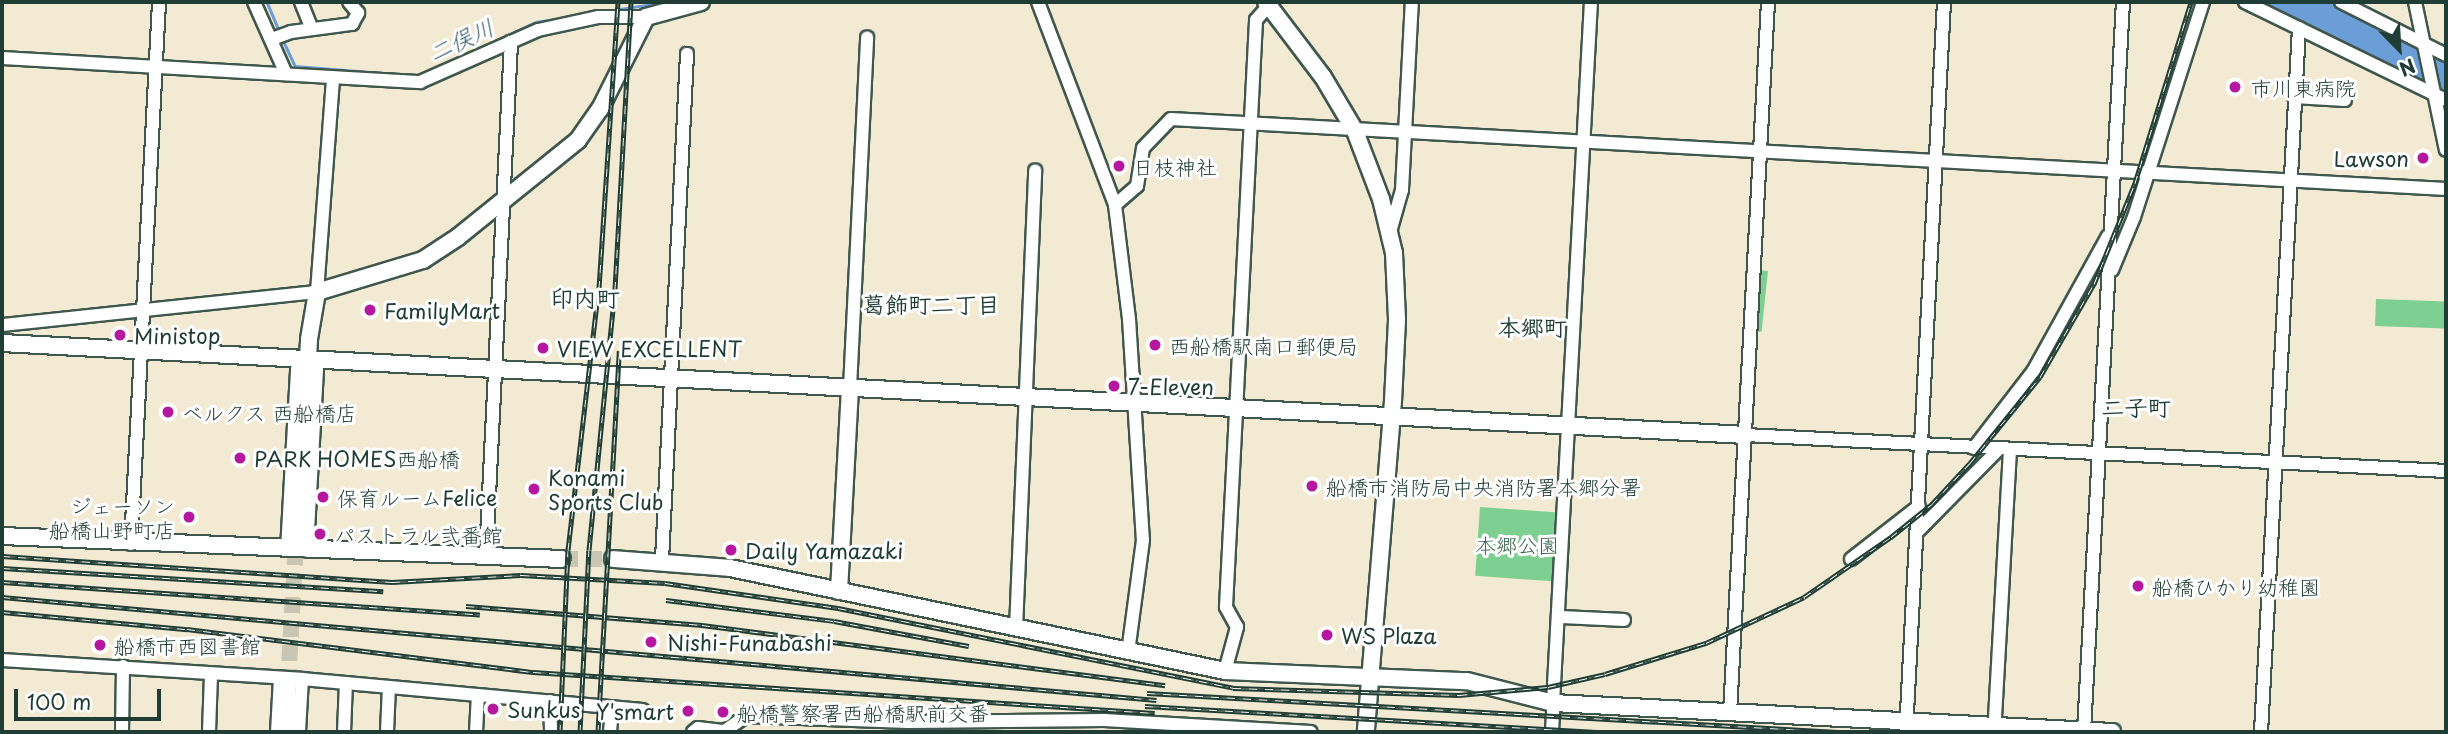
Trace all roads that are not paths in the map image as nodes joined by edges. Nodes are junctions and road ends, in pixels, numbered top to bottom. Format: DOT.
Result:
graph roads {
  1 [pos="159,2"];
  2 [pos="254,2"];
  3 [pos="301,2"];
  4 [pos="349,2"];
  5 [pos="608,2"];
  6 [pos="701,2"];
  7 [pos="1038,2"];
  8 [pos="1412,2"];
  9 [pos="1591,2"];
  10 [pos="1768,2"];
  11 [pos="1944,2"];
  12 [pos="2123,2"];
  13 [pos="2203,2"];
  14 [pos="2245,2"];
  15 [pos="2341,2"];
  16 [pos="2415,2"];
  17 [pos="1267,4"];
  18 [pos="607,17"];
  19 [pos="646,17"];
  20 [pos="2299,28"];
  21 [pos="312,29"];
  22 [pos="867,37"];
  23 [pos="272,40"];
  24 [pos="511,41"];
  25 [pos="2426,46"];
  26 [pos="687,54"];
  27 [pos="2446,55"];
  28 [pos="2,58"];
  29 [pos="156,67"];
  30 [pos="286,74"];
  31 [pos="333,78"];
  32 [pos="2439,95"];
  33 [pos="2294,97"];
  34 [pos="2345,100"];
  35 [pos="1251,124"];
  36 [pos="1355,131"];
  37 [pos="1406,133"];
  38 [pos="1584,141"];
  39 [pos="2446,150"];
  40 [pos="1761,151"];
  41 [pos="1936,160"];
  42 [pos="2114,169"];
  43 [pos="1035,170"];
  44 [pos="2148,173"];
  45 [pos="2290,179"];
  46 [pos="2446,189"];
  47 [pos="502,203"];
  48 [pos="1115,205"];
  49 [pos="2111,230"];
  50 [pos="1390,232"];
  51 [pos="2108,280"];
  52 [pos="317,292"];
  53 [pos="143,310"];
  54 [pos="2,325"];
  55 [pos="2,343"];
  56 [pos="141,351"];
  57 [pos="307,360"];
  58 [pos="495,369"];
  59 [pos="671,378"];
  60 [pos="850,388"];
  61 [pos="1028,397"];
  62 [pos="1135,402"];
  63 [pos="1236,408"];
  64 [pos="1392,417"];
  65 [pos="1569,428"];
  66 [pos="1745,435"];
  67 [pos="1921,445"];
  68 [pos="1974,448"];
  69 [pos="2005,449"];
  70 [pos="2098,454"];
  71 [pos="2275,462"];
  72 [pos="2446,471"];
  73 [pos="1919,506"];
  74 [pos="1918,531"];
  75 [pos="2,536"];
  76 [pos="131,544"];
  77 [pos="296,548"];
  78 [pos="486,557"];
  79 [pos="562,559"];
  80 [pos="613,559"];
  81 [pos="1851,559"];
  82 [pos="662,560"];
  83 [pos="839,591"];
  84 [pos="1562,617"];
  85 [pos="1624,620"];
  86 [pos="1016,629"];
  87 [pos="1128,653"];
  88 [pos="2,660"];
  89 [pos="123,666"];
  90 [pos="1225,671"];
  91 [pos="211,674"];
  92 [pos="1369,678"];
  93 [pos="290,681"];
  94 [pos="346,683"];
  95 [pos="390,687"];
  96 [pos="478,695"];
  97 [pos="550,701"];
  98 [pos="612,707"];
  99 [pos="1553,707"];
  100 [pos="643,709"];
  101 [pos="1730,713"];
  102 [pos="1996,718"];
  103 [pos="818,726"];
  104 [pos="1027,726"];
  105 [pos="907,727"];
  106 [pos="1906,727"];
  107 [pos="1152,728"];
  108 [pos="1224,730"];
  109 [pos="728,731"];
  110 [pos="2084,731"];
  111 [pos="122,732"];
  112 [pos="209,732"];
  113 [pos="277,732"];
  114 [pos="286,732"];
  115 [pos="299,732"];
  116 [pos="344,732"];
  117 [pos="387,732"];
  118 [pos="476,732"];
  119 [pos="551,732"];
  120 [pos="610,732"];
  121 [pos="693,732"];
  122 [pos="1283,732"];
  123 [pos="1311,732"];
  124 [pos="1366,732"];
  125 [pos="1552,732"];
  126 [pos="2112,732"];
  127 [pos="2261,732"];
  1 -- 29 [label="street"];
  2 -- 23 [label="street"];
  3 -- 21 [label="street"];
  4 -- 21 [label="street"];
  5 -- 18 [label="street"];
  6 -- 19 [label="street"];
  7 -- 48 [label="street"];
  8 -- 37 [label="street"];
  9 -- 38 [label="street"];
  10 -- 40 [label="street"];
  11 -- 41 [label="street"];
  12 -- 42 [label="street"];
  13 -- 44 [label="street"];
  14 -- 20 [label="street"];
  15 -- 25 [label="street"];
  16 -- 25 [label="street"];
  17 -- 35 [label="street"];
  17 -- 36 [label="street"];
  18 -- 19 [label="street"];
  18 -- 24 [label="street"];
  19 -- 47 [label="street"];
  20 -- 32 [label="street"];
  20 -- 33 [label="street"];
  21 -- 23 [label="street"];
  22 -- 60 [label="street"];
  23 -- 30 [label="street"];
  24 -- 31 [label="street"];
  24 -- 47 [label="street"];
  25 -- 27 [label="street"];
  25 -- 32 [label="street"];
  26 -- 59 [label="street"];
  28 -- 29 [label="street"];
  29 -- 30 [label="street"];
  29 -- 53 [label="street"];
  30 -- 31 [label="street"];
  31 -- 52 [label="street"];
  32 -- 39 [label="street"];
  33 -- 34 [label="street"];
  33 -- 45 [label="street"];
  35 -- 36 [label="street"];
  35 -- 48 [label="street"];
  35 -- 63 [label="street"];
  36 -- 37 [label="street"];
  36 -- 50 [label="street"];
  37 -- 38 [label="street"];
  37 -- 50 [label="street"];
  38 -- 40 [label="street"];
  38 -- 65 [label="street"];
  40 -- 41 [label="street"];
  40 -- 66 [label="street"];
  41 -- 42 [label="street"];
  41 -- 67 [label="street"];
  42 -- 44 [label="street"];
  42 -- 49 [label="street"];
  43 -- 61 [label="street"];
  44 -- 45 [label="street"];
  44 -- 51 [label="street"];
  45 -- 46 [label="street"];
  45 -- 71 [label="street"];
  47 -- 52 [label="street"];
  47 -- 58 [label="street"];
  48 -- 62 [label="street"];
  49 -- 51 [label="street"];
  49 -- 68 [label="street"];
  50 -- 64 [label="street"];
  51 -- 70 [label="street"];
  52 -- 53 [label="street"];
  52 -- 57 [label="street"];
  53 -- 54 [label="street"];
  53 -- 56 [label="street"];
  55 -- 56 [label="street"];
  56 -- 57 [label="street"];
  56 -- 76 [label="street"];
  57 -- 58 [label="street"];
  57 -- 77 [label="street"];
  58 -- 59 [label="street"];
  58 -- 78 [label="street"];
  59 -- 60 [label="street"];
  59 -- 82 [label="street"];
  60 -- 61 [label="street"];
  60 -- 83 [label="street"];
  61 -- 62 [label="street"];
  61 -- 86 [label="street"];
  62 -- 63 [label="street"];
  62 -- 87 [label="street"];
  63 -- 64 [label="street"];
  63 -- 90 [label="street"];
  64 -- 65 [label="street"];
  64 -- 92 [label="street"];
  65 -- 66 [label="street"];
  65 -- 99 [label="street"];
  66 -- 67 [label="street"];
  66 -- 101 [label="street"];
  67 -- 68 [label="street"];
  67 -- 73 [label="street"];
  68 -- 69 [label="street"];
  69 -- 70 [label="street"];
  69 -- 74 [label="street"];
  69 -- 102 [label="street"];
  70 -- 71 [label="street"];
  70 -- 110 [label="street"];
  71 -- 72 [label="street"];
  71 -- 127 [label="street"];
  73 -- 74 [label="street"];
  73 -- 81 [label="street"];
  74 -- 106 [label="street"];
  75 -- 76 [label="street"];
  76 -- 77 [label="street"];
  77 -- 78 [label="street"];
  78 -- 79 [label="street"];
  80 -- 82 [label="street"];
  82 -- 83 [label="street"];
  83 -- 86 [label="street"];
  84 -- 85 [label="street"];
  86 -- 87 [label="street"];
  87 -- 90 [label="street"];
  88 -- 89 [label="street"];
  89 -- 91 [label="street"];
  89 -- 111 [label="street"];
  90 -- 92 [label="street"];
  91 -- 93 [label="street"];
  91 -- 112 [label="street"];
  92 -- 99 [label="street"];
  92 -- 124 [label="street"];
  93 -- 94 [label="street"];
  93 -- 113 [label="street"];
  93 -- 114 [label="street"];
  93 -- 115 [label="street"];
  94 -- 95 [label="street"];
  94 -- 116 [label="street"];
  95 -- 96 [label="street"];
  95 -- 117 [label="street"];
  96 -- 97 [label="street"];
  96 -- 118 [label="street"];
  97 -- 98 [label="street"];
  97 -- 119 [label="street"];
  98 -- 100 [label="street"];
  98 -- 120 [label="street"];
  99 -- 101 [label="street"];
  99 -- 125 [label="street"];
  101 -- 106 [label="street"];
  103 -- 105 [label="street"];
  103 -- 109 [label="street"];
  104 -- 105 [label="street"];
  104 -- 107 [label="street"];
  106 -- 110 [label="street"];
  107 -- 108 [label="street"];
  108 -- 122 [label="street"];
  109 -- 121 [label="street"];
  110 -- 126 [label="street"];
  122 -- 123 [label="street"];
}
